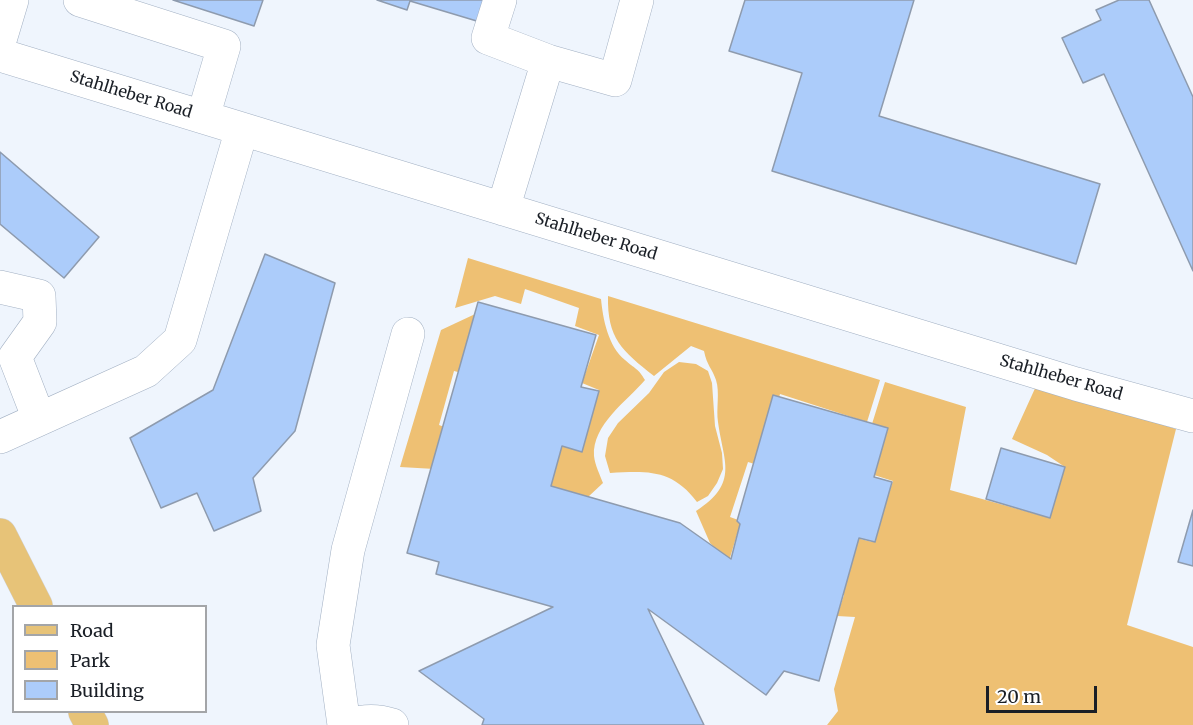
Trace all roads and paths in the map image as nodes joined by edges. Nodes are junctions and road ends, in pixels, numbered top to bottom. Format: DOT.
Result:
graph roads {
  1 [pos="12,0"];
  2 [pos="80,0"];
  3 [pos="500,0"];
  4 [pos="637,0"];
  5 [pos="0,40"];
  6 [pos="0,55"];
  7 [pos="548,61"];
  8 [pos="203,117"];
  9 [pos="243,129"];
  10 [pos="503,209"];
  11 [pos="0,287"];
  12 [pos="408,334"];
  13 [pos="1193,416"];
  14 [pos="39,419"];
  15 [pos="0,437"];
  16 [pos="0,535"];
  17 [pos="35,605"];
  18 [pos="344,725"];
  19 [pos="350,725"];
  20 [pos="392,725"];
  1 -- 5 [label="street"];
  2 -- 8 [label="street"];
  3 -- 7 [label="street"];
  4 -- 7 [label="street"];
  6 -- 8 [label="street, Stahlheber Road"];
  7 -- 10 [label="street"];
  8 -- 9 [label="street, Stahlheber Road"];
  9 -- 10 [label="street, Stahlheber Road"];
  9 -- 14 [label="street"];
  10 -- 13 [label="street, Stahlheber Road"];
  11 -- 14 [label="street"];
  12 -- 18 [label="street"];
  14 -- 15 [label="street"];
  16 -- 17 [label="main road"];
  19 -- 20 [label="street"];
}
